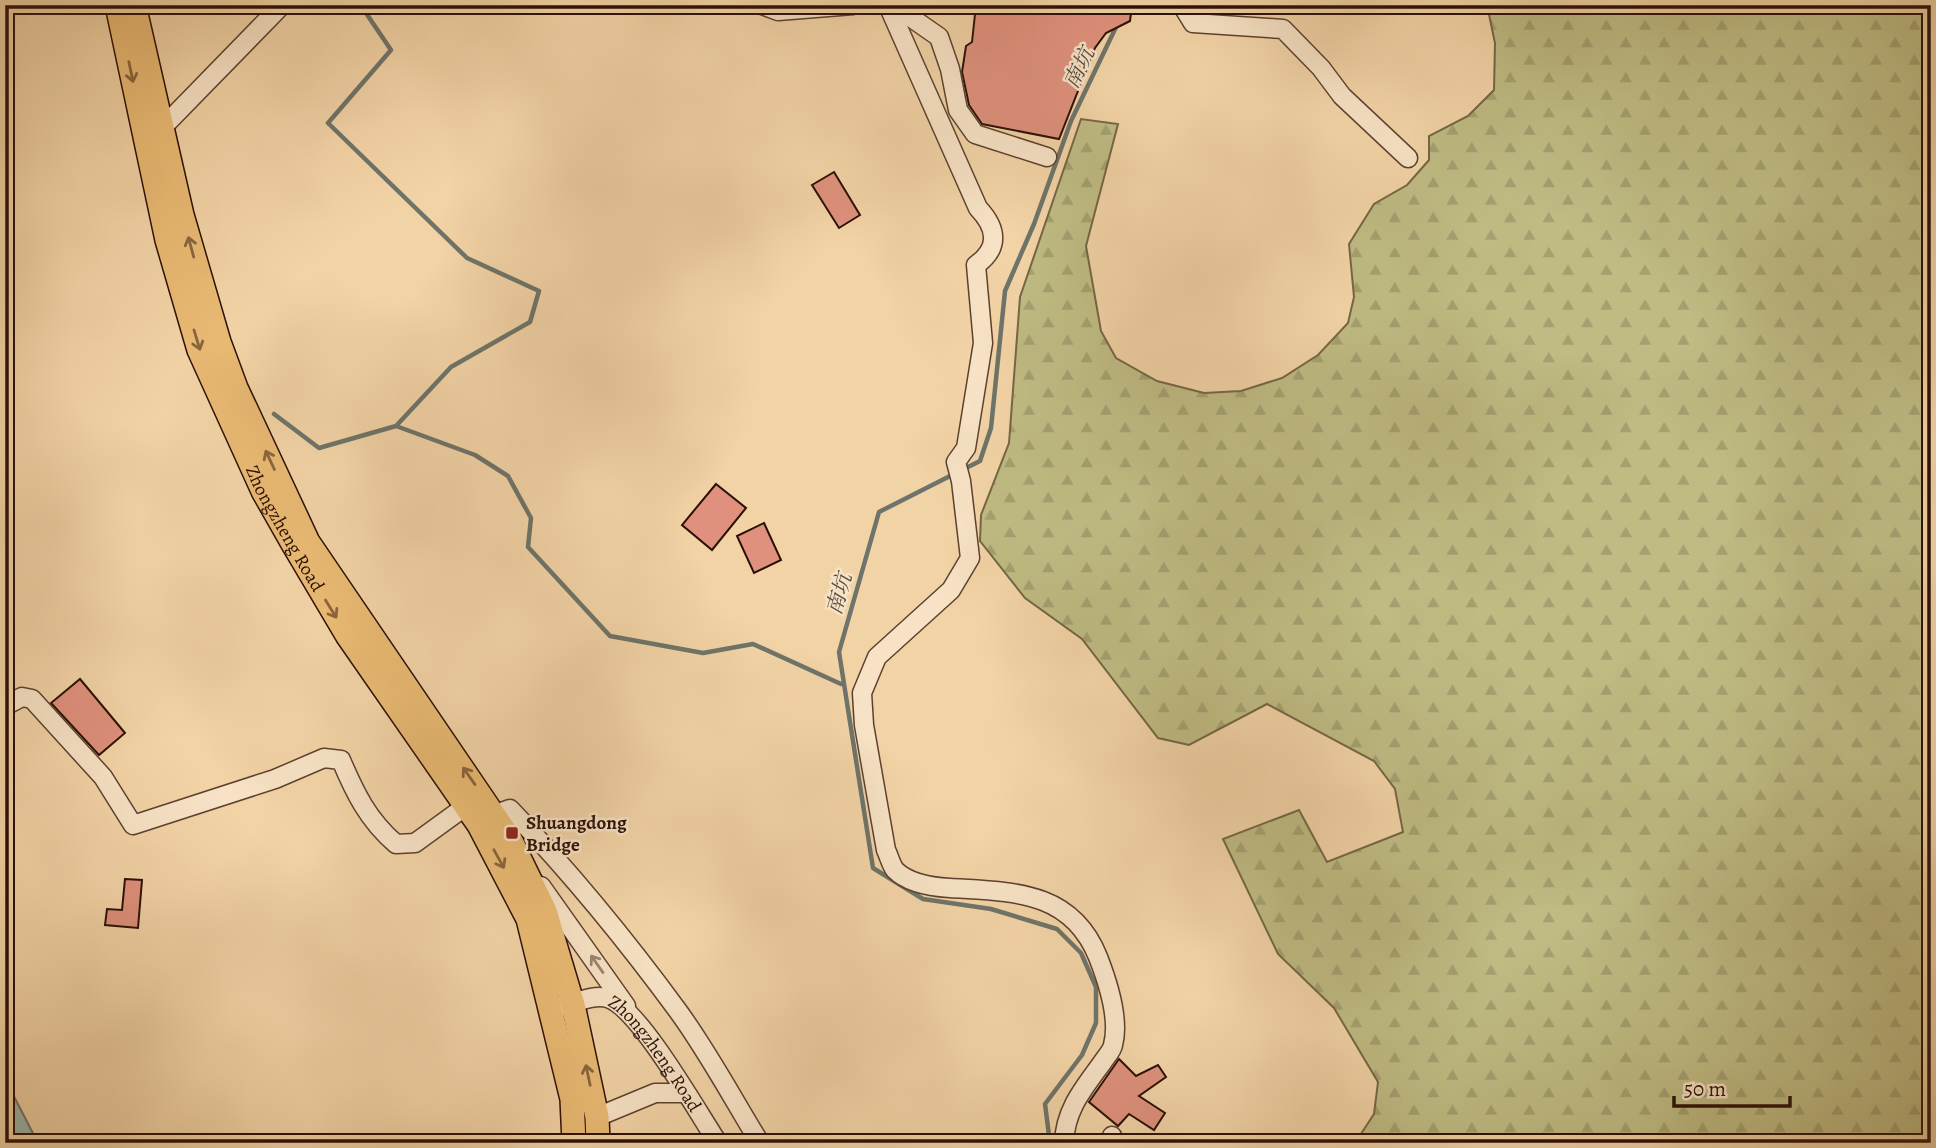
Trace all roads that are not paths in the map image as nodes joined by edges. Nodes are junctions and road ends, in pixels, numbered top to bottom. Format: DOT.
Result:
graph roads {
  1 [pos="117,5"];
  2 [pos="134,5"];
  3 [pos="282,5"];
  4 [pos="762,5"];
  5 [pos="853,5"];
  6 [pos="891,5"];
  7 [pos="1183,7"];
  8 [pos="162,128"];
  9 [pos="1047,157"];
  10 [pos="1408,158"];
  11 [pos="5,706"];
  12 [pos="466,806"];
  13 [pos="495,814"];
  14 [pos="514,847"];
  15 [pos="563,1007"];
  16 [pos="636,1020"];
  17 [pos="685,1093"];
  18 [pos="597,1117"];
  19 [pos="574,1143"];
  20 [pos="598,1143"];
  21 [pos="718,1143"];
  22 [pos="761,1143"];
  23 [pos="1064,1143"];
  1 -- 12 [label="main road, Zhongzheng Road, one-way"];
  2 -- 8 [label="main road, Zhongzheng Road"];
  3 -- 8 [label="street"];
  4 -- 5 [label="street"];
  6 -- 9 [label="street"];
  6 -- 23 [label="street"];
  7 -- 10 [label="street"];
  13 -- 8 [label="main road, Zhongzheng Road, one-way"];
  11 -- 12 [label="street"];
  12 -- 15 [label="main road, Zhongzheng Road, one-way"];
  13 -- 14 [label="main road, Zhongzheng Road"];
  13 -- 22 [label="street"];
  14 -- 15 [label="main road, Zhongzheng Road"];
  16 -- 14 [label="street, one-way"];
  15 -- 16 [label="street, Zhongzheng Road"];
  18 -- 15 [label="main road, Zhongzheng Road, one-way"];
  15 -- 19 [label="main road, Zhongzheng Road"];
  16 -- 17 [label="street, Zhongzheng Road"];
  17 -- 18 [label="street"];
  17 -- 21 [label="street, Zhongzheng Road"];
  18 -- 20 [label="main road, Zhongzheng Road"];
}
